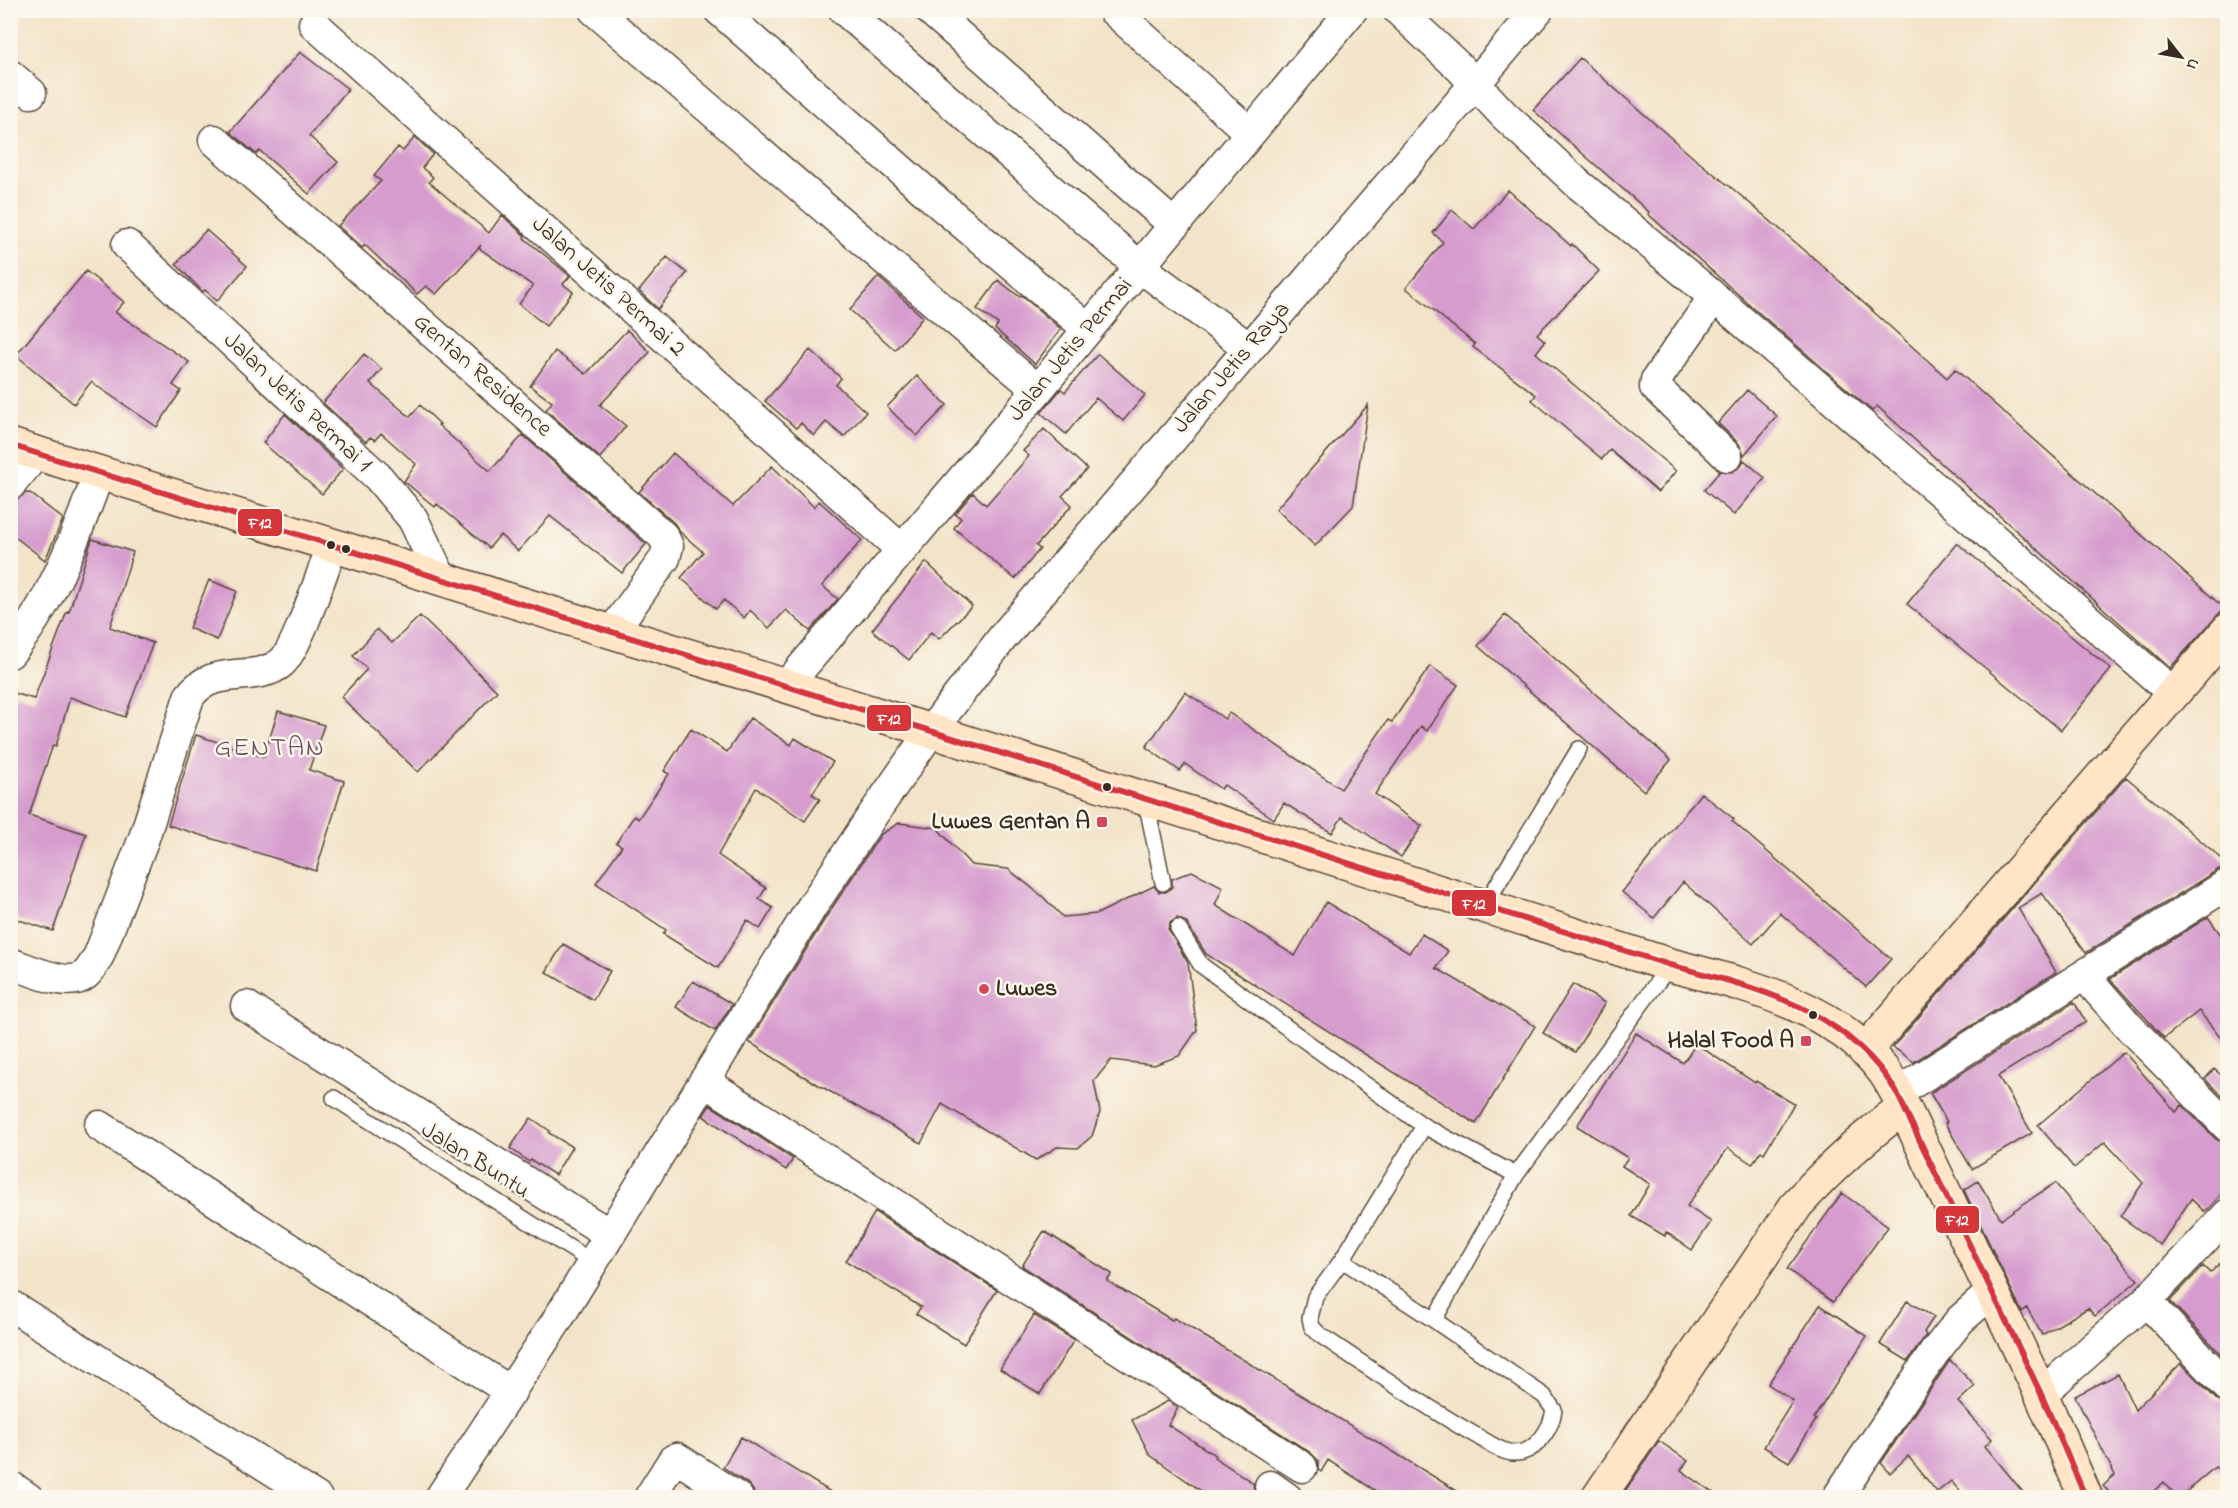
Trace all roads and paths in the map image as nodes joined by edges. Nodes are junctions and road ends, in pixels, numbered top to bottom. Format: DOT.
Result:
graph roads {
  1 [pos="594,10"];
  2 [pos="719,10"];
  3 [pos="844,10"];
  4 [pos="930,10"];
  5 [pos="1113,10"];
  6 [pos="1352,10"];
  7 [pos="1398,10"];
  8 [pos="1538,10"];
  9 [pos="314,24"];
  10 [pos="1474,84"];
  11 [pos="1250,133"];
  12 [pos="214,140"];
  13 [pos="1174,225"];
  14 [pos="127,245"];
  15 [pos="1140,267"];
  16 [pos="1714,297"];
  17 [pos="1088,329"];
  18 [pos="1248,348"];
  19 [pos="1038,390"];
  20 [pos="23,450"];
  21 [pos="1727,456"];
  22 [pos="99,473"];
  23 [pos="10,485"];
  24 [pos="332,546"];
  25 [pos="902,550"];
  26 [pos="442,580"];
  27 [pos="2228,630"];
  28 [pos="612,632"];
  29 [pos="10,653"];
  30 [pos="786,686"];
  31 [pos="2173,693"];
  32 [pos="931,731"];
  33 [pos="1579,748"];
  34 [pos="1146,801"];
  35 [pos="1163,883"];
  36 [pos="2228,884"];
  37 [pos="1485,905"];
  38 [pos="1178,928"];
  39 [pos="10,963"];
  40 [pos="1670,965"];
  41 [pos="2084,975"];
  42 [pos="246,1006"];
  43 [pos="1865,1051"];
  44 [pos="704,1081"];
  45 [pos="334,1098"];
  46 [pos="1900,1101"];
  47 [pos="100,1126"];
  48 [pos="1424,1126"];
  49 [pos="2228,1127"];
  50 [pos="1516,1175"];
  51 [pos="2228,1214"];
  52 [pos="609,1234"];
  53 [pos="1342,1260"];
  54 [pos="592,1262"];
  55 [pos="1992,1292"];
  56 [pos="2146,1301"];
  57 [pos="10,1305"];
  58 [pos="1434,1320"];
  59 [pos="2228,1387"];
  60 [pos="511,1392"];
  61 [pos="2041,1394"];
  62 [pos="1302,1467"];
  63 [pos="10,1486"];
  64 [pos="2083,1496"];
  65 [pos="27,1497"];
  66 [pos="317,1497"];
  67 [pos="440,1497"];
  68 [pos="649,1497"];
  69 [pos="738,1497"];
  70 [pos="1598,1497"];
  71 [pos="1837,1497"];
  1 -- 19 [label="street"];
  2 -- 17 [label="street"];
  3 -- 15 [label="street"];
  4 -- 13 [label="street"];
  5 -- 11 [label="street"];
  6 -- 11 [label="street, Jalan Jetis Permai"];
  7 -- 10 [label="street"];
  8 -- 10 [label="street, Jalan Jetis Raya"];
  9 -- 25 [label="street, Jalan Jetis Permai 2"];
  10 -- 16 [label="street"];
  10 -- 18 [label="street, Jalan Jetis Raya"];
  11 -- 13 [label="street, Jalan Jetis Permai"];
  12 -- 28 [label="street, Gentan Residence"];
  13 -- 15 [label="street, Jalan Jetis Permai"];
  14 -- 26 [label="street, Jalan Jetis Permai 1"];
  15 -- 17 [label="street, Jalan Jetis Permai"];
  15 -- 18 [label="street"];
  16 -- 21 [label="street"];
  16 -- 31 [label="street"];
  17 -- 19 [label="street, Jalan Jetis Permai"];
  18 -- 32 [label="street, Jalan Jetis Raya"];
  19 -- 25 [label="street, Jalan Jetis Permai"];
  20 -- 22 [label="main road"];
  20 -- 23 [label="street"];
  22 -- 24 [label="main road"];
  22 -- 29 [label="street"];
  24 -- 26 [label="main road"];
  24 -- 39 [label="street"];
  25 -- 30 [label="street, Jalan Jetis Permai"];
  26 -- 28 [label="main road"];
  27 -- 31 [label="main road"];
  28 -- 30 [label="main road"];
  30 -- 32 [label="main road"];
  31 -- 43 [label="main road"];
  32 -- 34 [label="main road"];
  32 -- 44 [label="street, Jalan Jetis Raya"];
  33 -- 37 [label="lane"];
  34 -- 35 [label="lane"];
  34 -- 37 [label="main road"];
  36 -- 41 [label="street"];
  37 -- 40 [label="main road"];
  38 -- 48 [label="lane"];
  40 -- 43 [label="main road"];
  40 -- 50 [label="lane"];
  41 -- 46 [label="street"];
  41 -- 49 [label="street"];
  42 -- 52 [label="street"];
  43 -- 46 [label="main road"];
  44 -- 52 [label="street, Jalan Jetis Raya"];
  44 -- 62 [label="street"];
  45 -- 54 [label="lane, Jalan Buntu"];
  46 -- 55 [label="main road"];
  46 -- 70 [label="main road"];
  47 -- 60 [label="street"];
  48 -- 50 [label="lane"];
  48 -- 53 [label="lane"];
  50 -- 58 [label="lane"];
  51 -- 56 [label="street"];
  52 -- 54 [label="street, Jalan Jetis Raya"];
  53 -- 58 [label="lane"];
  53 -- 58 [label="lane"];
  54 -- 60 [label="street, Jalan Jetis Raya"];
  55 -- 61 [label="main road"];
  55 -- 71 [label="street"];
  56 -- 59 [label="street"];
  56 -- 61 [label="street"];
  57 -- 66 [label="street"];
  60 -- 67 [label="street, Jalan Jetis Raya"];
  61 -- 64 [label="main road"];
  63 -- 65 [label="street"];
  68 -- 69 [label="street"];
}
